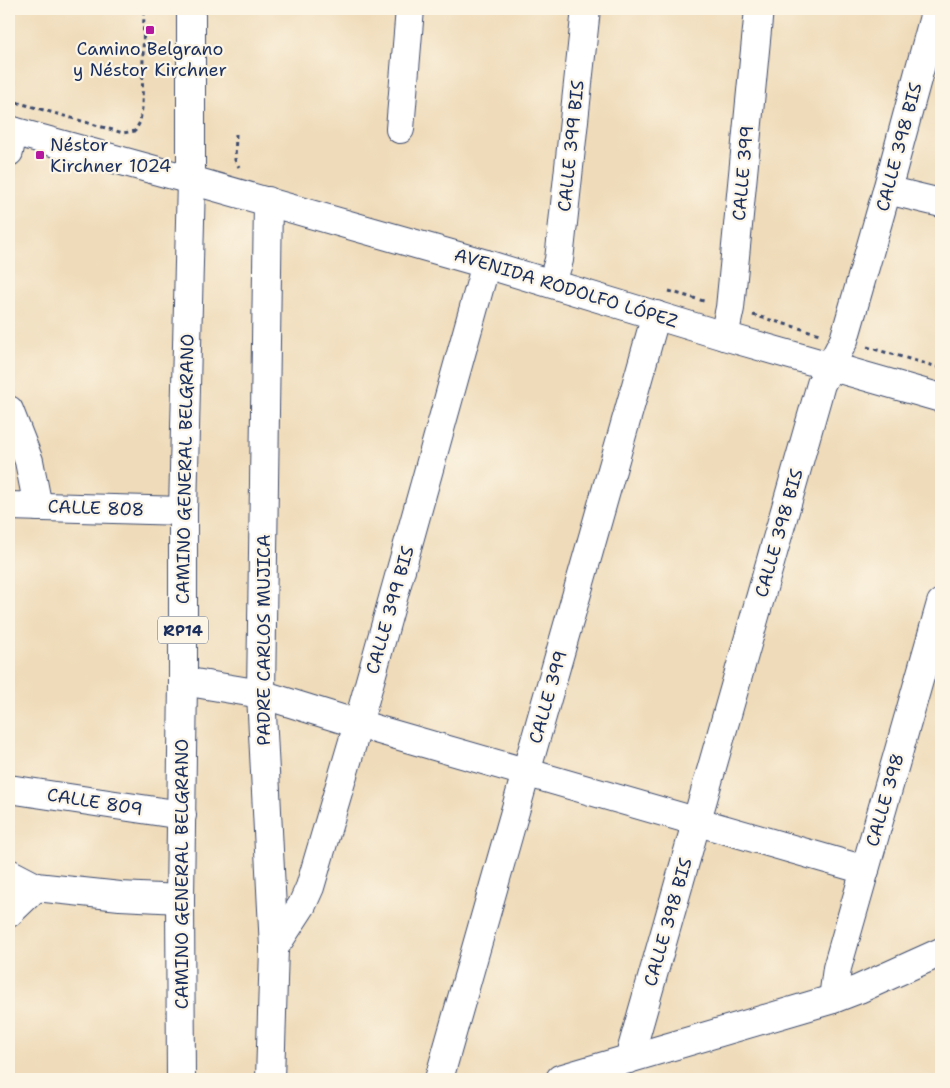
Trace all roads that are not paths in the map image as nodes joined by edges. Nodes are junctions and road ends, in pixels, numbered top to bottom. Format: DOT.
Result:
graph roads {
  1 [pos="191,9"];
  2 [pos="410,9"];
  3 [pos="586,9"];
  4 [pos="759,9"];
  5 [pos="936,9"];
  6 [pos="400,128"];
  7 [pos="10,138"];
  8 [pos="191,180"];
  9 [pos="887,190"];
  10 [pos="268,201"];
  11 [pos="941,203"];
  12 [pos="486,264"];
  13 [pos="552,283"];
  14 [pos="656,315"];
  15 [pos="724,336"];
  16 [pos="831,367"];
  17 [pos="941,398"];
  18 [pos="9,410"];
  19 [pos="9,506"];
  20 [pos="38,507"];
  21 [pos="183,511"];
  22 [pos="941,603"];
  23 [pos="183,681"];
  24 [pos="261,694"];
  25 [pos="358,724"];
  26 [pos="527,773"];
  27 [pos="9,789"];
  28 [pos="182,815"];
  29 [pos="697,823"];
  30 [pos="865,870"];
  31 [pos="9,873"];
  32 [pos="36,887"];
  33 [pos="180,899"];
  34 [pos="9,913"];
  35 [pos="274,948"];
  36 [pos="941,952"];
  37 [pos="833,999"];
  38 [pos="629,1060"];
  39 [pos="181,1079"];
  40 [pos="270,1079"];
  41 [pos="439,1079"];
  42 [pos="560,1079"];
  1 -- 8 [label="street, CAMINO GENERAL BELGRANO / RP14"];
  2 -- 6 [label="street"];
  3 -- 13 [label="street, CALLE 399 BIS"];
  4 -- 15 [label="street, CALLE 399"];
  5 -- 9 [label="street, CALLE 398 BIS"];
  7 -- 8 [label="street, AVENIDA RODOLFO LÓPEZ"];
  8 -- 10 [label="street, AVENIDA RODOLFO LÓPEZ"];
  8 -- 21 [label="street, CAMINO GENERAL BELGRANO / RP14"];
  9 -- 11 [label="street"];
  9 -- 16 [label="street, CALLE 398 BIS"];
  10 -- 12 [label="street, AVENIDA RODOLFO LÓPEZ"];
  10 -- 24 [label="street, PADRE CARLOS MUJICA"];
  12 -- 13 [label="street, AVENIDA RODOLFO LÓPEZ"];
  12 -- 25 [label="street, CALLE 399 BIS"];
  13 -- 14 [label="street, AVENIDA RODOLFO LÓPEZ"];
  14 -- 15 [label="street, AVENIDA RODOLFO LÓPEZ"];
  14 -- 26 [label="street, CALLE 399"];
  15 -- 16 [label="street, AVENIDA RODOLFO LÓPEZ"];
  16 -- 17 [label="street, AVENIDA RODOLFO LÓPEZ"];
  16 -- 29 [label="street, CALLE 398 BIS"];
  18 -- 20 [label="street"];
  19 -- 20 [label="street, CALLE 808"];
  20 -- 21 [label="street, CALLE 808"];
  21 -- 23 [label="street, CAMINO GENERAL BELGRANO / RP14"];
  22 -- 30 [label="street, CALLE 398"];
  23 -- 24 [label="street"];
  23 -- 28 [label="street, CAMINO GENERAL BELGRANO / RP14"];
  24 -- 25 [label="street"];
  24 -- 35 [label="street, PADRE CARLOS MUJICA"];
  25 -- 26 [label="street"];
  25 -- 35 [label="street, CALLE 399 BIS"];
  26 -- 29 [label="street"];
  26 -- 41 [label="street, CALLE 399"];
  27 -- 28 [label="street, CALLE 809"];
  28 -- 33 [label="street, CAMINO GENERAL BELGRANO / RP14"];
  29 -- 30 [label="street"];
  29 -- 38 [label="street, CALLE 398 BIS"];
  30 -- 37 [label="street, CALLE 398"];
  31 -- 32 [label="street"];
  32 -- 33 [label="street"];
  32 -- 34 [label="street"];
  33 -- 39 [label="street, CAMINO GENERAL BELGRANO / RP14"];
  35 -- 40 [label="street, PADRE CARLOS MUJICA"];
  36 -- 37 [label="street"];
  37 -- 38 [label="street"];
  38 -- 42 [label="street"];
}
